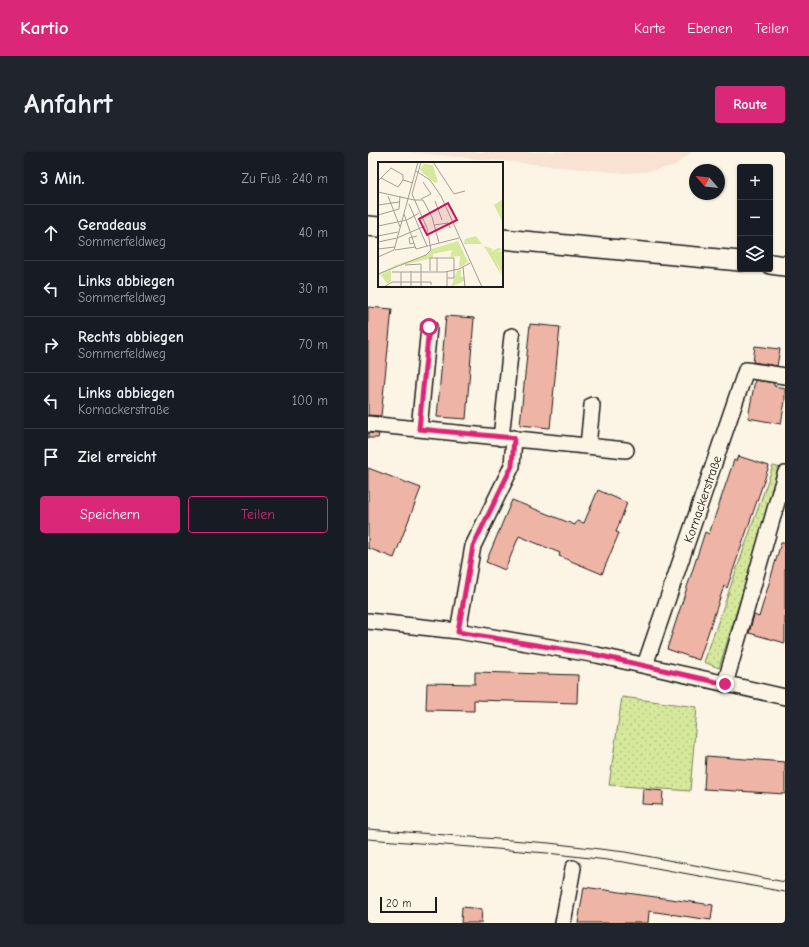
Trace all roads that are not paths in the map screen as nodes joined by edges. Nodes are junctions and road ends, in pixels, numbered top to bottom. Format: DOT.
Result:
graph roads {
  1 [pos="368,226"];
  2 [pos="378,227"];
  3 [pos="503,238"];
  4 [pos="737,262"];
  5 [pos="773,264"];
  6 [pos="785,266"];
  7 [pos="429,327"];
  8 [pos="512,336"];
  9 [pos="785,376"];
  10 [pos="592,405"];
  11 [pos="368,424"];
  12 [pos="419,429"];
  13 [pos="507,438"];
  14 [pos="588,446"];
  15 [pos="626,450"];
  16 [pos="785,474"];
  17 [pos="368,621"];
  18 [pos="458,632"];
  19 [pos="645,665"];
  20 [pos="725,684"];
  21 [pos="785,697"];
  22 [pos="573,868"];
  23 [pos="563,923"];
  1 -- 2 [label="street"];
  3 -- 4 [label="street"];
  5 -- 6 [label="street"];
  7 -- 12 [label="street"];
  8 -- 13 [label="street"];
  9 -- 19 [label="street, Kornackerstraße"];
  10 -- 14 [label="street"];
  11 -- 12 [label="street"];
  12 -- 13 [label="street"];
  13 -- 14 [label="street"];
  13 -- 18 [label="street"];
  14 -- 15 [label="street"];
  16 -- 20 [label="street"];
  17 -- 18 [label="street"];
  18 -- 19 [label="street"];
  19 -- 20 [label="street"];
  20 -- 21 [label="street"];
  22 -- 23 [label="street"];
}
